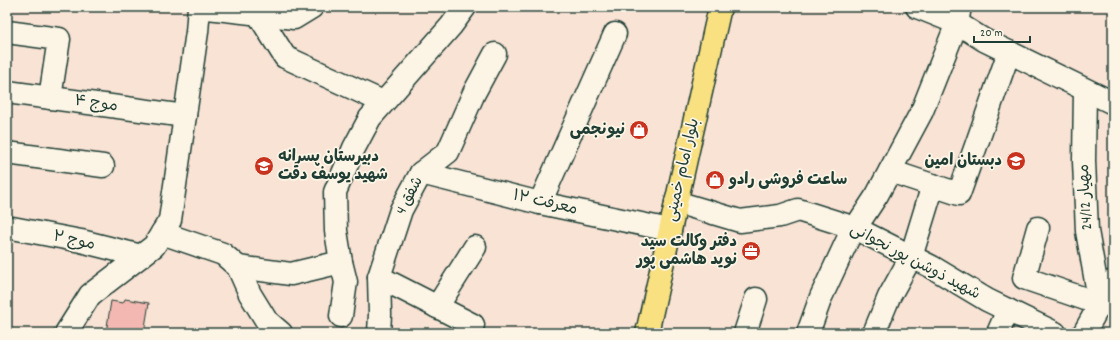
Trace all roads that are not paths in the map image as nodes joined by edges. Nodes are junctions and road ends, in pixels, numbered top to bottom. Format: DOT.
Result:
graph roads {
  1 [pos="199,7"];
  2 [pos="312,7"];
  3 [pos="465,7"];
  4 [pos="720,7"];
  5 [pos="918,7"];
  6 [pos="258,14"];
  7 [pos="959,15"];
  8 [pos="7,32"];
  9 [pos="615,34"];
  10 [pos="1009,52"];
  11 [pos="495,54"];
  12 [pos="1085,90"];
  13 [pos="7,92"];
  14 [pos="50,98"];
  15 [pos="383,102"];
  16 [pos="1113,104"];
  17 [pos="185,116"];
  18 [pos="7,153"];
  19 [pos="103,166"];
  20 [pos="890,171"];
  21 [pos="421,173"];
  22 [pos="933,185"];
  23 [pos="676,202"];
  24 [pos="540,203"];
  25 [pos="855,228"];
  26 [pos="1038,228"];
  27 [pos="670,230"];
  28 [pos="8,231"];
  29 [pos="162,233"];
  30 [pos="475,248"];
  31 [pos="142,256"];
  32 [pos="911,257"];
  33 [pos="341,262"];
  34 [pos="238,267"];
  35 [pos="378,277"];
  36 [pos="1113,281"];
  37 [pos="756,299"];
  38 [pos="1100,304"];
  39 [pos="437,307"];
  40 [pos="1008,310"];
  41 [pos="341,316"];
  42 [pos="66,333"];
  43 [pos="280,333"];
  44 [pos="379,333"];
  45 [pos="469,333"];
  46 [pos="646,333"];
  47 [pos="745,333"];
  48 [pos="808,333"];
  49 [pos="874,333"];
  50 [pos="998,333"];
  51 [pos="1056,333"];
  52 [pos="1084,333"];
  1 -- 6 [label="street"];
  1 -- 17 [label="street"];
  2 -- 6 [label="street"];
  3 -- 15 [label="street"];
  4 -- 23 [label="main road, بلوار امام خمینی"];
  5 -- 7 [label="street"];
  6 -- 15 [label="street"];
  7 -- 10 [label="street"];
  7 -- 20 [label="street"];
  8 -- 14 [label="street"];
  9 -- 24 [label="street"];
  10 -- 12 [label="street"];
  10 -- 22 [label="street"];
  11 -- 21 [label="street, شفق 4"];
  12 -- 16 [label="street"];
  12 -- 38 [label="street, مهیار 24/12"];
  13 -- 14 [label="street, موج ۴"];
  14 -- 17 [label="street, موج ۴"];
  15 -- 33 [label="street"];
  17 -- 29 [label="street"];
  18 -- 19 [label="street"];
  20 -- 22 [label="street"];
  20 -- 25 [label="street"];
  21 -- 24 [label="street, معرفت ۱۲"];
  21 -- 35 [label="street, شفق 4"];
  22 -- 32 [label="street"];
  23 -- 25 [label="street, شهید ذوشن پور نجوانی"];
  23 -- 27 [label="main road, بلوار امام خمینی"];
  24 -- 27 [label="street, معرفت ۱۲"];
  25 -- 32 [label="street, شهید ذوشن پور نجوانی"];
  25 -- 48 [label="street"];
  26 -- 38 [label="street"];
  27 -- 46 [label="main road, بلوار امام خمینی"];
  28 -- 31 [label="street, موج ۲"];
  29 -- 31 [label="street"];
  29 -- 34 [label="street"];
  30 -- 39 [label="street"];
  31 -- 42 [label="street"];
  32 -- 40 [label="street, شهید ذوشن پور نجوانی"];
  32 -- 49 [label="street"];
  33 -- 34 [label="street"];
  33 -- 41 [label="street"];
  34 -- 43 [label="street"];
  35 -- 39 [label="street"];
  35 -- 44 [label="street, شفق 4"];
  36 -- 38 [label="street"];
  37 -- 47 [label="street"];
  38 -- 52 [label="street"];
  39 -- 45 [label="street"];
  40 -- 50 [label="street"];
  40 -- 51 [label="street, شهید ذوشن پور نجوانی"];
}
